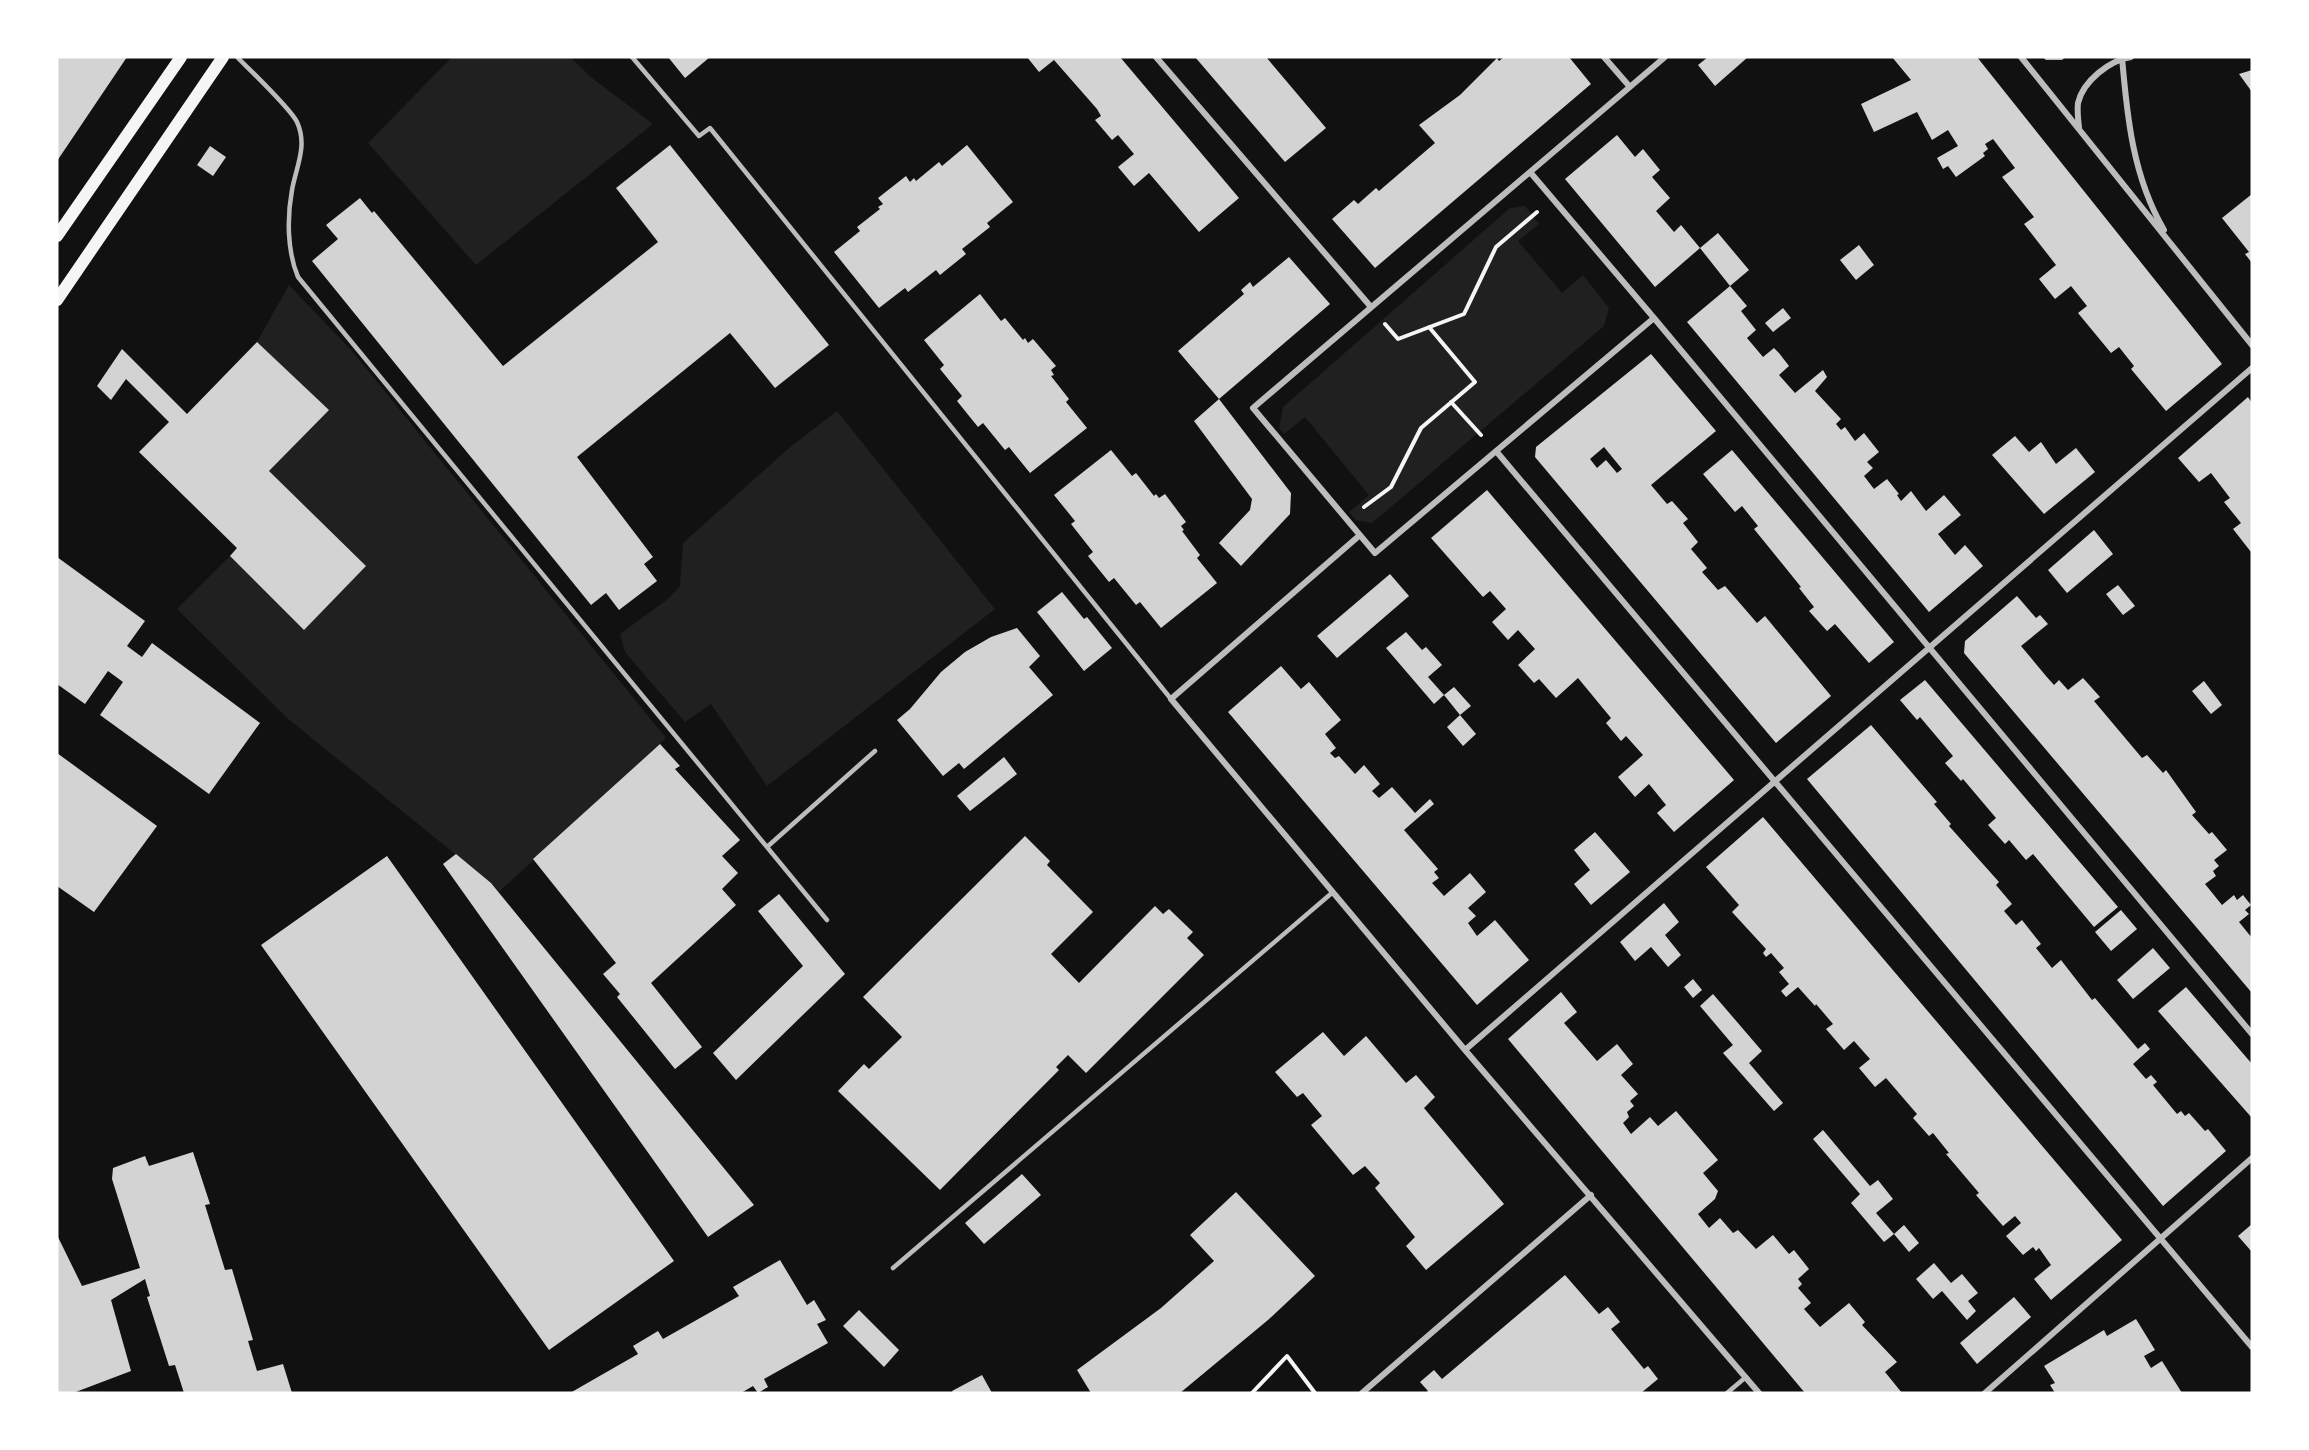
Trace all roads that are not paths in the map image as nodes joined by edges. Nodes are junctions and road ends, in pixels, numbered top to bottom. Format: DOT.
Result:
graph roads {
  1 [pos="181,57"];
  2 [pos="223,57"];
  3 [pos="237,57"];
  4 [pos="632,57"];
  5 [pos="1156,57"];
  6 [pos="1604,57"];
  7 [pos="1665,57"];
  8 [pos="2021,57"];
  9 [pos="2047,57"];
  10 [pos="2061,57"];
  11 [pos="2131,57"];
  12 [pos="2122,58"];
  13 [pos="1630,87"];
  14 [pos="2079,129"];
  15 [pos="1530,172"];
  16 [pos="57,237"];
  17 [pos="2180,256"];
  18 [pos="57,300"];
  19 [pos="1371,307"];
  20 [pos="1654,318"];
  21 [pos="2252,345"];
  22 [pos="2252,368"];
  23 [pos="1496,452"];
  24 [pos="1360,535"];
  25 [pos="1929,648"];
  26 [pos="1171,699"];
  27 [pos="875,751"];
  28 [pos="1774,782"];
  29 [pos="767,847"];
  30 [pos="1334,892"];
  31 [pos="827,920"];
  32 [pos="2252,1034"];
  33 [pos="1465,1050"];
  34 [pos="2252,1158"];
  35 [pos="1590,1195"];
  36 [pos="2161,1240"];
  37 [pos="893,1268"];
  38 [pos="2252,1347"];
  39 [pos="1746,1377"];
  40 [pos="1362,1393"];
  41 [pos="1727,1393"];
  42 [pos="1759,1393"];
  43 [pos="1985,1393"];
  1 -- 16 [label="main road"];
  2 -- 18 [label="main road"];
  3 -- 29 [label="lane"];
  4 -- 26 [label="lane"];
  5 -- 19 [label="street"];
  6 -- 13 [label="street"];
  7 -- 13 [label="street"];
  8 -- 14 [label="street"];
  9 -- 10 [label="street"];
  11 -- 12 [label="street"];
  12 -- 14 [label="street"];
  12 -- 17 [label="street"];
  13 -- 15 [label="street"];
  14 -- 17 [label="street"];
  15 -- 19 [label="street"];
  15 -- 20 [label="street"];
  17 -- 21 [label="street"];
  19 -- 24 [label="street"];
  20 -- 23 [label="street"];
  20 -- 25 [label="street"];
  22 -- 25 [label="street"];
  23 -- 24 [label="street"];
  23 -- 28 [label="street"];
  24 -- 26 [label="street"];
  25 -- 28 [label="street"];
  25 -- 32 [label="street"];
  26 -- 30 [label="street"];
  27 -- 29 [label="lane"];
  28 -- 33 [label="street"];
  28 -- 36 [label="street"];
  29 -- 31 [label="lane"];
  30 -- 33 [label="street"];
  30 -- 37 [label="lane"];
  33 -- 35 [label="street"];
  34 -- 36 [label="street"];
  35 -- 39 [label="street"];
  35 -- 40 [label="street"];
  36 -- 38 [label="street"];
  36 -- 43 [label="street"];
  39 -- 41 [label="lane"];
  39 -- 42 [label="street"];
}
